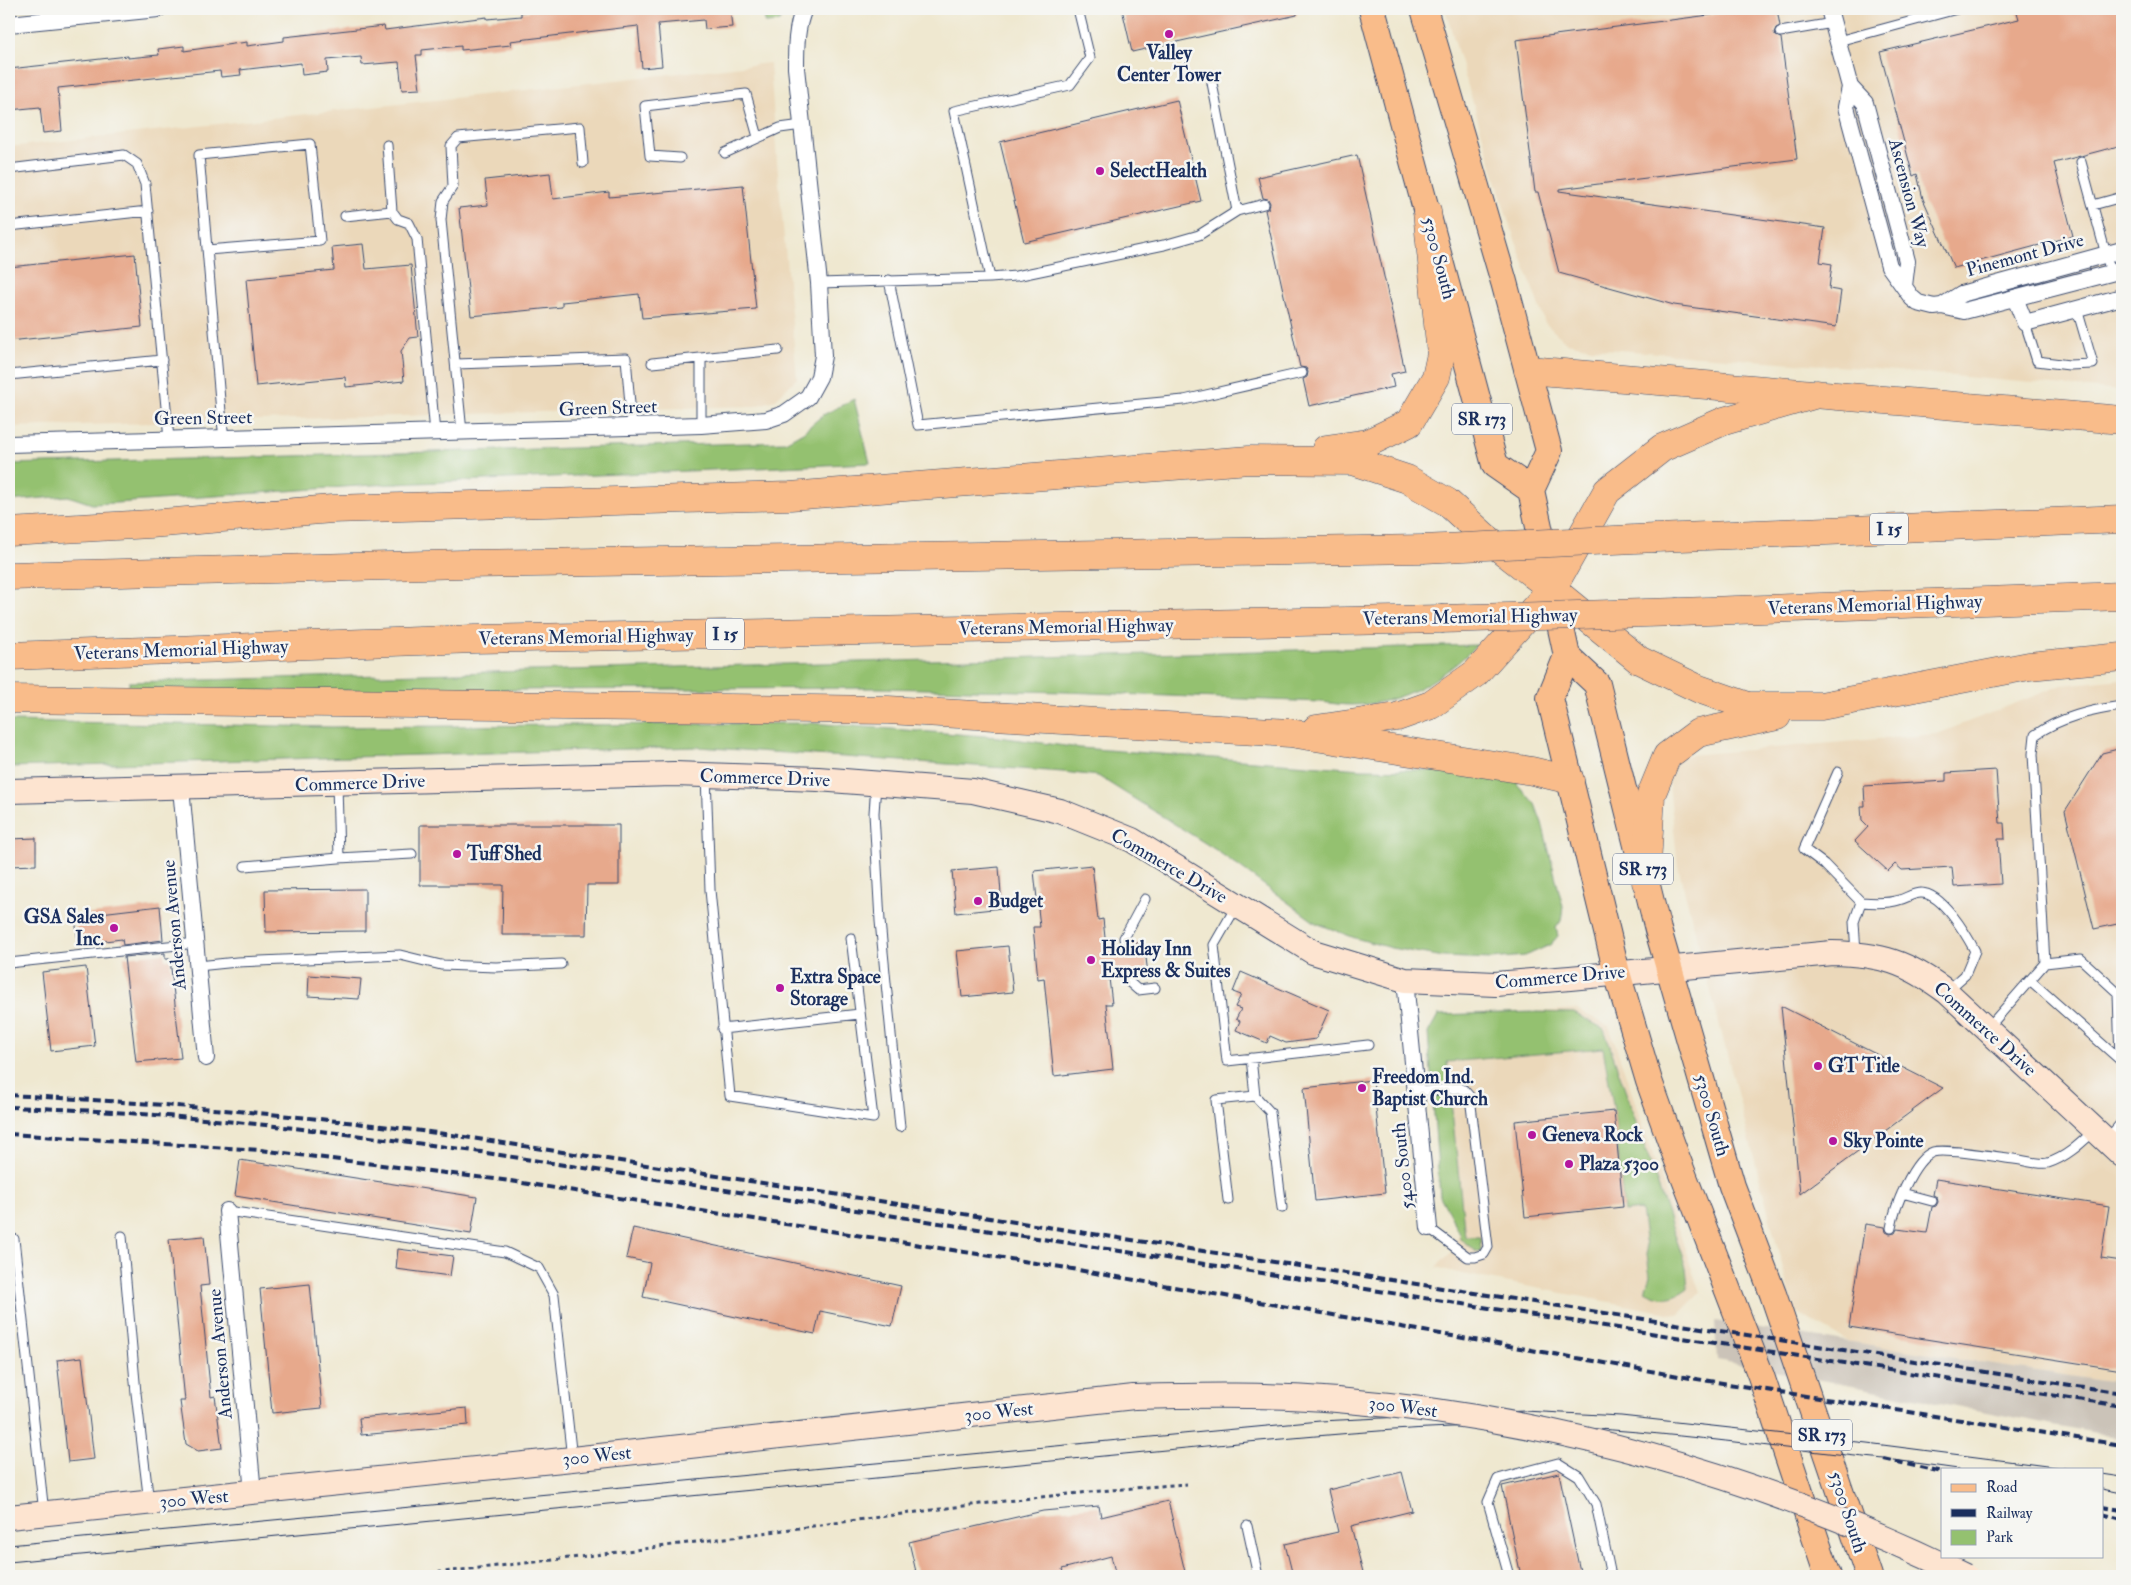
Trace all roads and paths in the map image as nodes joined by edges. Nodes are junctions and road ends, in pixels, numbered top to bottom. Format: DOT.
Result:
graph roads {
  1 [pos="156,9"];
  2 [pos="804,9"];
  3 [pos="1078,9"];
  4 [pos="1372,9"];
  5 [pos="1424,9"];
  6 [pos="1957,9"];
  7 [pos="1831,16"];
  8 [pos="9,24"];
  9 [pos="1780,32"];
  10 [pos="1838,41"];
  11 [pos="1212,83"];
  12 [pos="802,125"];
  13 [pos="758,137"];
  14 [pos="386,144"];
  15 [pos="725,153"];
  16 [pos="680,158"];
  17 [pos="2081,162"];
  18 [pos="583,163"];
  19 [pos="9,169"];
  20 [pos="2122,197"];
  21 [pos="1264,204"];
  22 [pos="2093,205"];
  23 [pos="148,211"];
  24 [pos="392,211"];
  25 [pos="1238,211"];
  26 [pos="1427,211"];
  27 [pos="345,216"];
  28 [pos="9,226"];
  29 [pos="208,250"];
  30 [pos="2114,252"];
  31 [pos="2117,271"];
  32 [pos="990,278"];
  33 [pos="889,280"];
  34 [pos="819,283"];
  35 [pos="1904,286"];
  36 [pos="2122,297"];
  37 [pos="2015,298"];
  38 [pos="1942,306"];
  39 [pos="2077,309"];
  40 [pos="2025,323"];
  41 [pos="778,350"];
  42 [pos="701,358"];
  43 [pos="162,360"];
  44 [pos="652,363"];
  45 [pos="456,364"];
  46 [pos="1528,370"];
  47 [pos="1302,373"];
  48 [pos="9,375"];
  49 [pos="1817,394"];
  50 [pos="2122,420"];
  51 [pos="701,425"];
  52 [pos="632,427"];
  53 [pos="462,432"];
  54 [pos="435,433"];
  55 [pos="224,438"];
  56 [pos="169,439"];
  57 [pos="9,444"];
  58 [pos="1249,460"];
  59 [pos="1531,490"];
  60 [pos="2122,519"];
  61 [pos="9,532"];
  62 [pos="9,576"];
  63 [pos="1552,589"];
  64 [pos="2122,596"];
  65 [pos="9,656"];
  66 [pos="1567,656"];
  67 [pos="2122,657"];
  68 [pos="9,699"];
  69 [pos="1821,706"];
  70 [pos="2122,706"];
  71 [pos="1290,733"];
  72 [pos="1838,772"];
  73 [pos="706,775"];
  74 [pos="1570,780"];
  75 [pos="876,783"];
  76 [pos="336,784"];
  77 [pos="181,788"];
  78 [pos="9,791"];
  79 [pos="412,854"];
  80 [pos="339,858"];
  81 [pos="245,866"];
  82 [pos="1646,882"];
  83 [pos="1145,899"];
  84 [pos="1861,902"];
  85 [pos="1237,905"];
  86 [pos="851,938"];
  87 [pos="196,943"];
  88 [pos="1125,944"];
  89 [pos="1856,954"];
  90 [pos="9,963"];
  91 [pos="2045,963"];
  92 [pos="561,964"];
  93 [pos="198,966"];
  94 [pos="1670,968"];
  95 [pos="1617,973"];
  96 [pos="1128,975"];
  97 [pos="1405,980"];
  98 [pos="2031,981"];
  99 [pos="1155,988"];
  100 [pos="1947,992"];
  101 [pos="860,1014"];
  102 [pos="722,1029"];
  103 [pos="1987,1029"];
  104 [pos="1368,1046"];
  105 [pos="206,1058"];
  106 [pos="1251,1058"];
  107 [pos="2121,1061"];
  108 [pos="1416,1092"];
  109 [pos="1255,1096"];
  110 [pos="2122,1122"];
  111 [pos="900,1127"];
  112 [pos="2108,1142"];
  113 [pos="1902,1193"];
  114 [pos="1228,1200"];
  115 [pos="1932,1201"];
  116 [pos="1282,1208"];
  117 [pos="227,1211"];
  118 [pos="1429,1228"];
  119 [pos="1891,1228"];
  120 [pos="122,1236"];
  121 [pos="14,1239"];
  122 [pos="572,1459"];
  123 [pos="1187,1484"];
  124 [pos="253,1493"];
  125 [pos="149,1503"];
  126 [pos="44,1513"];
  127 [pos="9,1516"];
  128 [pos="1247,1526"];
  129 [pos="406,1576"];
  130 [pos="1258,1576"];
  131 [pos="1509,1576"];
  132 [pos="1611,1576"];
  133 [pos="1828,1576"];
  134 [pos="1869,1576"];
  135 [pos="1966,1576"];
  1 -- 8 [label="street"];
  2 -- 12 [label="street, Green Street"];
  3 -- 32 [label="lane"];
  4 -- 26 [label="main road, 5300 South / SR 173"];
  5 -- 46 [label="main road, SR 173"];
  6 -- 10 [label="lane"];
  7 -- 9 [label="lane"];
  7 -- 10 [label="street, Ascension Way"];
  10 -- 35 [label="street, Ascension Way"];
  11 -- 25 [label="lane"];
  12 -- 13 [label="lane"];
  12 -- 34 [label="street, Green Street"];
  13 -- 15 [label="lane"];
  13 -- 16 [label="lane"];
  14 -- 24 [label="lane"];
  17 -- 22 [label="lane"];
  18 -- 45 [label="lane"];
  19 -- 23 [label="lane"];
  20 -- 22 [label="lane"];
  21 -- 25 [label="lane"];
  22 -- 30 [label="lane"];
  23 -- 28 [label="lane"];
  23 -- 43 [label="lane"];
  24 -- 27 [label="lane"];
  24 -- 54 [label="lane"];
  25 -- 32 [label="lane"];
  26 -- 58 [label="highway"];
  26 -- 59 [label="main road, 5300 South / SR 173"];
  29 -- 29 [label="lane"];
  29 -- 55 [label="lane"];
  30 -- 31 [label="lane"];
  30 -- 38 [label="street, Pinemont Drive"];
  31 -- 37 [label="street, Pinemont Drive"];
  32 -- 33 [label="lane"];
  33 -- 34 [label="lane"];
  33 -- 47 [label="lane"];
  34 -- 51 [label="street, Green Street"];
  35 -- 38 [label="street, Pinemont Drive"];
  36 -- 39 [label="street"];
  37 -- 38 [label="street, Pinemont Drive"];
  37 -- 40 [label="street"];
  39 -- 40 [label="street"];
  39 -- 40 [label="lane"];
  41 -- 42 [label="lane"];
  42 -- 44 [label="lane"];
  42 -- 51 [label="lane"];
  43 -- 48 [label="lane"];
  43 -- 56 [label="lane"];
  45 -- 52 [label="lane"];
  45 -- 53 [label="lane"];
  46 -- 49 [label="highway"];
  46 -- 59 [label="main road, SR 173"];
  49 -- 50 [label="highway"];
  49 -- 63 [label="highway"];
  51 -- 52 [label="street, Green Street"];
  52 -- 53 [label="street, Green Street"];
  53 -- 54 [label="street, Green Street"];
  54 -- 55 [label="street, Green Street"];
  55 -- 56 [label="street, Green Street"];
  56 -- 57 [label="street, Green Street"];
  58 -- 61 [label="highway"];
  58 -- 63 [label="highway"];
  59 -- 63 [label="main road"];
  60 -- 62 [label="highway, I 15, bridge"];
  63 -- 66 [label="main road"];
  63 -- 69 [label="highway"];
  63 -- 71 [label="highway"];
  64 -- 65 [label="highway, Veterans Memorial Highway / I 15, bridge"];
  66 -- 74 [label="main road, 5300 South / SR 173"];
  66 -- 82 [label="main road, 5300 South / SR 173"];
  67 -- 69 [label="highway"];
  68 -- 71 [label="highway"];
  69 -- 82 [label="highway"];
  70 -- 91 [label="lane"];
  71 -- 74 [label="highway"];
  72 -- 84 [label="lane"];
  73 -- 75 [label="street, Commerce Drive"];
  73 -- 76 [label="street, Commerce Drive"];
  73 -- 102 [label="lane"];
  74 -- 95 [label="main road, 5300 South / SR 173"];
  75 -- 85 [label="street, Commerce Drive"];
  75 -- 111 [label="lane"];
  76 -- 77 [label="street, Commerce Drive"];
  76 -- 80 [label="lane"];
  77 -- 78 [label="street, Commerce Drive"];
  77 -- 87 [label="street, Anderson Avenue"];
  79 -- 80 [label="lane"];
  80 -- 81 [label="lane"];
  82 -- 94 [label="main road, 5300 South / SR 173"];
  83 -- 88 [label="lane"];
  84 -- 89 [label="lane"];
  84 -- 100 [label="lane"];
  85 -- 97 [label="street, Commerce Drive"];
  85 -- 106 [label="lane"];
  86 -- 101 [label="lane"];
  87 -- 90 [label="lane"];
  87 -- 93 [label="street, Anderson Avenue"];
  89 -- 94 [label="street, Commerce Drive"];
  89 -- 100 [label="street, Commerce Drive"];
  91 -- 98 [label="lane"];
  91 -- 107 [label="lane"];
  92 -- 93 [label="lane"];
  93 -- 105 [label="street, Anderson Avenue"];
  94 -- 95 [label="street, Commerce Drive"];
  94 -- 134 [label="main road, 5300 South / SR 173"];
  95 -- 97 [label="street, Commerce Drive"];
  95 -- 133 [label="main road, 5300 South / SR 173"];
  96 -- 99 [label="lane"];
  97 -- 108 [label="street, 5400 South"];
  98 -- 103 [label="lane"];
  98 -- 107 [label="lane"];
  100 -- 103 [label="street, Commerce Drive"];
  101 -- 102 [label="lane"];
  101 -- 102 [label="lane"];
  103 -- 112 [label="street, Commerce Drive"];
  104 -- 106 [label="lane"];
  106 -- 109 [label="lane"];
  108 -- 118 [label="street, 5400 South"];
  108 -- 118 [label="lane"];
  109 -- 114 [label="lane"];
  109 -- 116 [label="lane"];
  110 -- 112 [label="lane"];
  112 -- 113 [label="lane"];
  113 -- 115 [label="lane"];
  113 -- 119 [label="lane"];
  117 -- 122 [label="lane"];
  117 -- 124 [label="street, Anderson Avenue"];
  120 -- 125 [label="lane"];
  121 -- 126 [label="lane"];
  122 -- 124 [label="street, 300 West"];
  122 -- 135 [label="street, 300 West, bridge"];
  123 -- 129 [label="path"];
  124 -- 125 [label="street, 300 West"];
  125 -- 126 [label="street, 300 West"];
  126 -- 127 [label="street, 300 West"];
  128 -- 130 [label="lane"];
  131 -- 132 [label="lane"];
}
